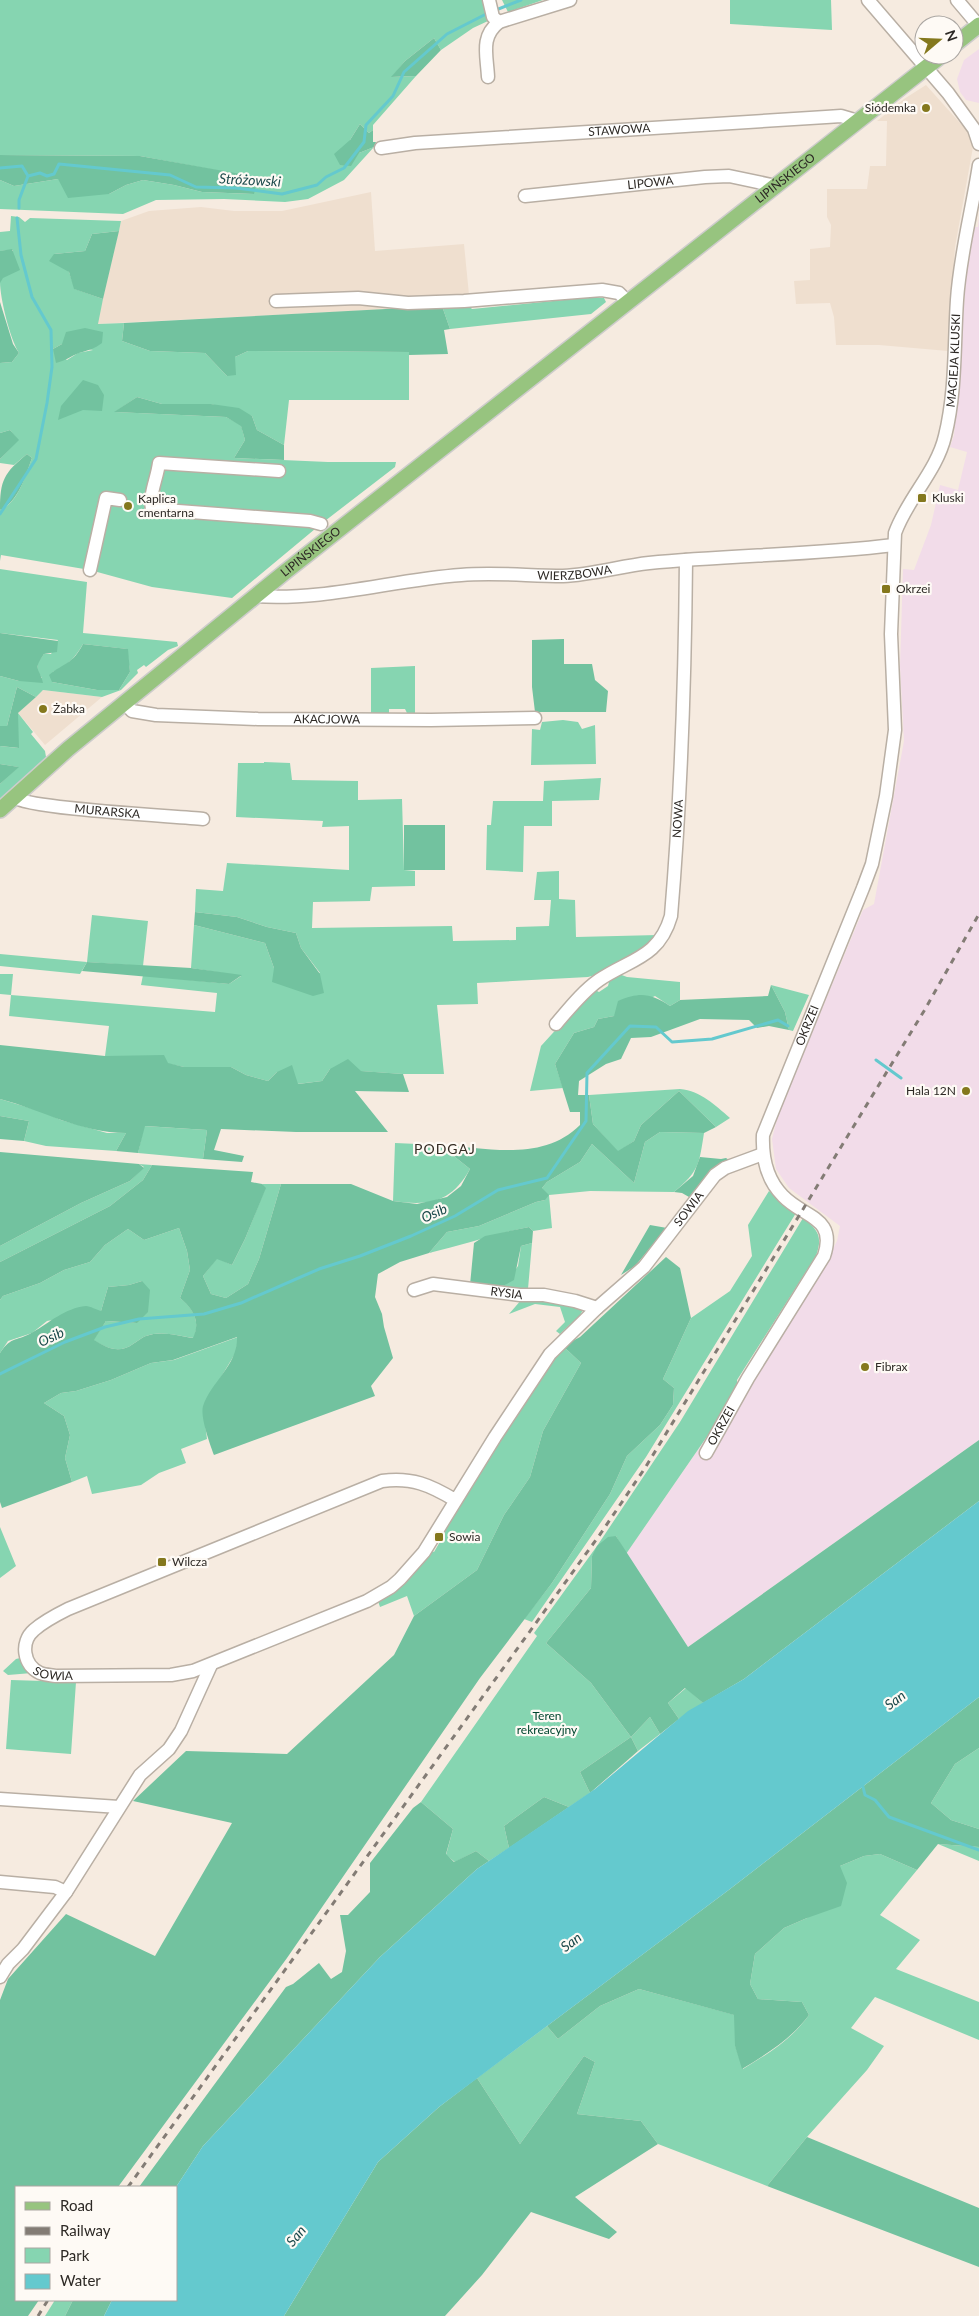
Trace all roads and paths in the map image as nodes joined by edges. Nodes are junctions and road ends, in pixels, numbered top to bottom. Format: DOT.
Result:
graph roads {
  1 [pos="570,0"];
  2 [pos="868,0"];
  3 [pos="957,0"];
  4 [pos="492,12"];
  5 [pos="979,26"];
  6 [pos="964,37"];
  7 [pos="929,65"];
  8 [pos="926,67"];
  9 [pos="488,77"];
  10 [pos="858,121"];
  11 [pos="979,144"];
  12 [pos="381,148"];
  13 [pos="979,165"];
  14 [pos="776,186"];
  15 [pos="525,196"];
  16 [pos="276,301"];
  17 [pos="628,302"];
  18 [pos="279,471"];
  19 [pos="120,500"];
  20 [pos="321,524"];
  21 [pos="894,546"];
  22 [pos="686,560"];
  23 [pos="90,570"];
  24 [pos="255,596"];
  25 [pos="125,703"];
  26 [pos="535,718"];
  27 [pos="14,797"];
  28 [pos="0,810"];
  29 [pos="203,819"];
  30 [pos="556,1024"];
  31 [pos="762,1154"];
  32 [pos="414,1290"];
  33 [pos="597,1308"];
  34 [pos="706,1453"];
  35 [pos="455,1500"];
  36 [pos="211,1665"];
  37 [pos="0,1800"];
  38 [pos="119,1807"];
  39 [pos="0,1882"];
  40 [pos="66,1892"];
  41 [pos="0,1977"];
  1 -- 4 [label="street"];
  2 -- 8 [label="street"];
  3 -- 5 [label="street"];
  4 -- 9 [label="street"];
  5 -- 6 [label="main road"];
  7 -- 8 [label="main road, LIPIŃSKIEGO"];
  8 -- 10 [label="main road, LIPIŃSKIEGO"];
  8 -- 11 [label="street"];
  10 -- 12 [label="street, STAWOWA"];
  10 -- 14 [label="main road, LIPIŃSKIEGO"];
  13 -- 21 [label="street, MACIEJA KLUSKI"];
  14 -- 15 [label="street, LIPOWA"];
  14 -- 17 [label="main road, LIPIŃSKIEGO"];
  16 -- 17 [label="street"];
  17 -- 24 [label="main road, LIPIŃSKIEGO"];
  18 -- 20 [label="street"];
  19 -- 23 [label="street"];
  21 -- 22 [label="street, WIERZBOWA"];
  21 -- 31 [label="street, OKRZEI"];
  22 -- 24 [label="street, WIERZBOWA"];
  22 -- 30 [label="street, NOWA"];
  24 -- 25 [label="main road, LIPIŃSKIEGO"];
  25 -- 26 [label="street, AKACJOWA"];
  25 -- 27 [label="main road, LIPIŃSKIEGO"];
  27 -- 28 [label="main road, LIPIŃSKIEGO"];
  27 -- 29 [label="street, MURARSKA"];
  31 -- 33 [label="street, SOWIA"];
  31 -- 34 [label="street, OKRZEI"];
  32 -- 33 [label="street, RYSIA"];
  33 -- 35 [label="street, SOWIA"];
  35 -- 36 [label="street, SOWIA"];
  35 -- 36 [label="street, SOWIA"];
  36 -- 38 [label="street"];
  37 -- 38 [label="street"];
  38 -- 40 [label="street"];
  39 -- 40 [label="street"];
  40 -- 41 [label="street"];
}
